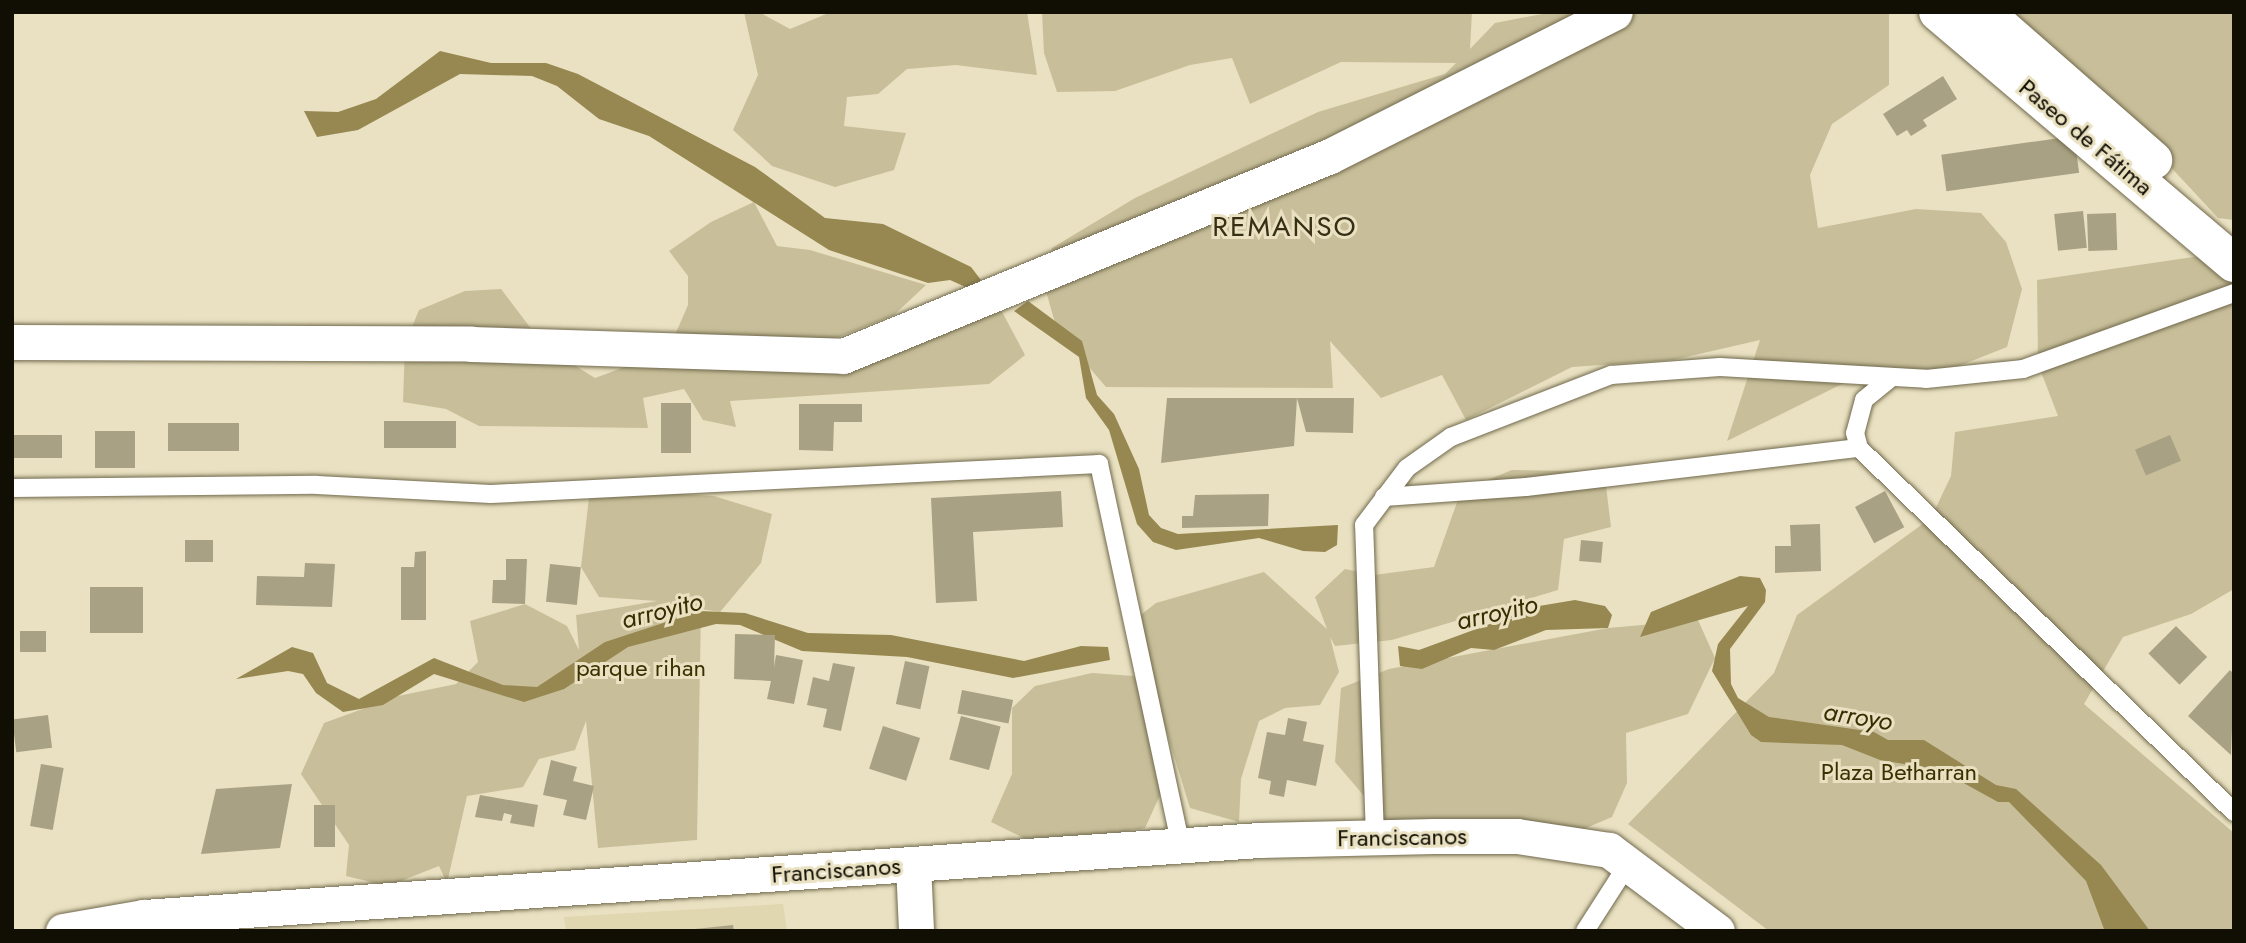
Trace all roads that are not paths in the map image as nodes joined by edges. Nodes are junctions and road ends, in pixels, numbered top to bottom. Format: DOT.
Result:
graph roads {
  1 [pos="1615,12"];
  2 [pos="1938,12"];
  3 [pos="1984,12"];
  4 [pos="2234,231"];
  5 [pos="2234,262"];
  6 [pos="2234,293"];
  7 [pos="12,342"];
  8 [pos="1892,377"];
  9 [pos="1859,449"];
  10 [pos="12,488"];
  11 [pos="1384,497"];
  12 [pos="2234,812"];
  13 [pos="1375,837"];
  14 [pos="1181,846"];
  15 [pos="1618,857"];
  16 [pos="913,864"];
  17 [pos="132,924"];
  18 [pos="63,931"];
  19 [pos="916,931"];
  20 [pos="1585,931"];
  21 [pos="1717,931"];
  1 -- 7 [label="street"];
  2 -- 5 [label="street, Paseo de Fátima"];
  3 -- 4 [label="street, Paseo de Fátima"];
  6 -- 8 [label="lane"];
  8 -- 9 [label="lane"];
  8 -- 11 [label="lane"];
  9 -- 11 [label="lane"];
  9 -- 12 [label="lane"];
  10 -- 14 [label="lane"];
  11 -- 13 [label="lane"];
  13 -- 14 [label="street, Franciscanos"];
  13 -- 15 [label="street, Franciscanos"];
  14 -- 16 [label="street, Franciscanos"];
  15 -- 20 [label="lane"];
  15 -- 21 [label="street"];
  16 -- 17 [label="street, Franciscanos"];
  16 -- 19 [label="street"];
  17 -- 18 [label="street, Franciscanos"];
}
